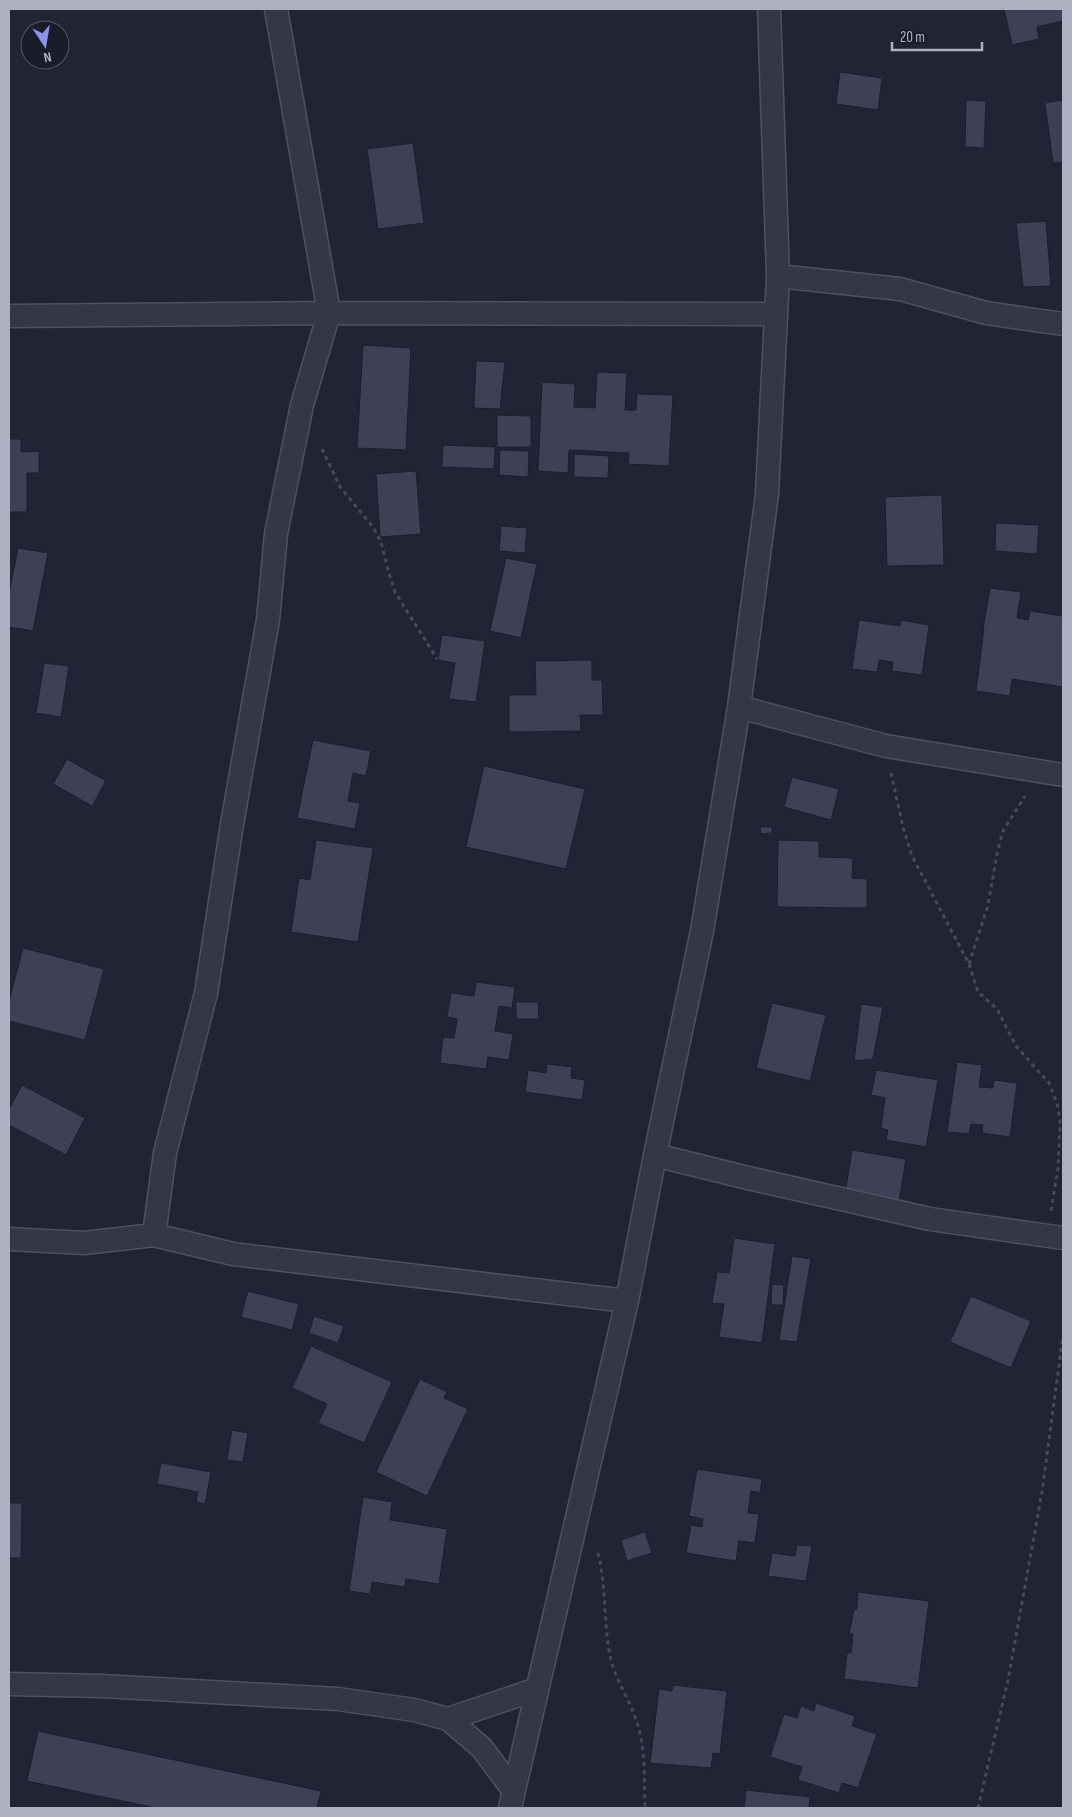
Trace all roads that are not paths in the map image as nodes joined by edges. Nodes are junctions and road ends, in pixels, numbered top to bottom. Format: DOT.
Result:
graph roads {
  1 [pos="276,9"];
  2 [pos="769,9"];
  3 [pos="778,276"];
  4 [pos="329,313"];
  5 [pos="776,314"];
  6 [pos="9,316"];
  7 [pos="1063,324"];
  8 [pos="739,707"];
  9 [pos="1052,773"];
  10 [pos="655,1155"];
  11 [pos="154,1235"];
  12 [pos="1055,1237"];
  13 [pos="9,1239"];
  14 [pos="627,1301"];
  15 [pos="9,1684"];
  16 [pos="537,1689"];
  17 [pos="448,1719"];
  18 [pos="512,1800"];
  1 -- 4 [label="street"];
  2 -- 3 [label="street"];
  3 -- 5 [label="street"];
  3 -- 7 [label="street"];
  4 -- 5 [label="street"];
  4 -- 6 [label="street"];
  4 -- 11 [label="street"];
  5 -- 8 [label="street"];
  8 -- 9 [label="street"];
  8 -- 10 [label="street"];
  10 -- 12 [label="street"];
  10 -- 14 [label="street"];
  11 -- 13 [label="street"];
  11 -- 14 [label="street"];
  14 -- 16 [label="street"];
  15 -- 17 [label="street"];
  16 -- 17 [label="street"];
  16 -- 18 [label="street"];
  17 -- 18 [label="street"];
}
